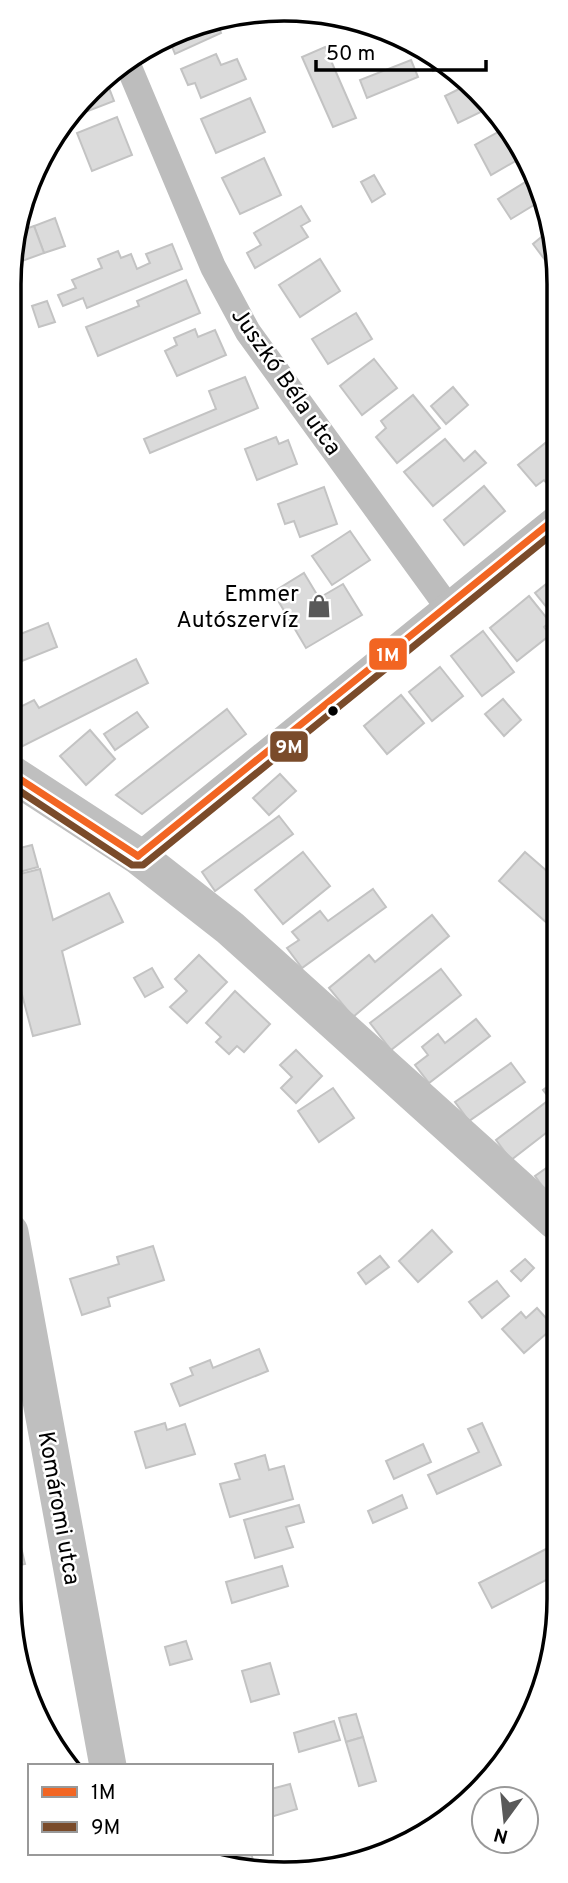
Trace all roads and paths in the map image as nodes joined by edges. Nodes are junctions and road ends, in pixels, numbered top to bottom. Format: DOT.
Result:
graph roads {
  1 [pos="131,70"];
  2 [pos="547,525"];
  3 [pos="447,606"];
  4 [pos="21,780"];
  5 [pos="138,856"];
  6 [pos="547,1214"];
  7 [pos="21,1292"];
  8 [pos="108,1764"];
  1 -- 3 [label="street, Juszkó Béla utca"];
  2 -- 3 [label="street"];
  3 -- 5 [label="street"];
  4 -- 5 [label="main road"];
  5 -- 6 [label="main road"];
  7 -- 8 [label="main road, Komáromi utca"];
}
